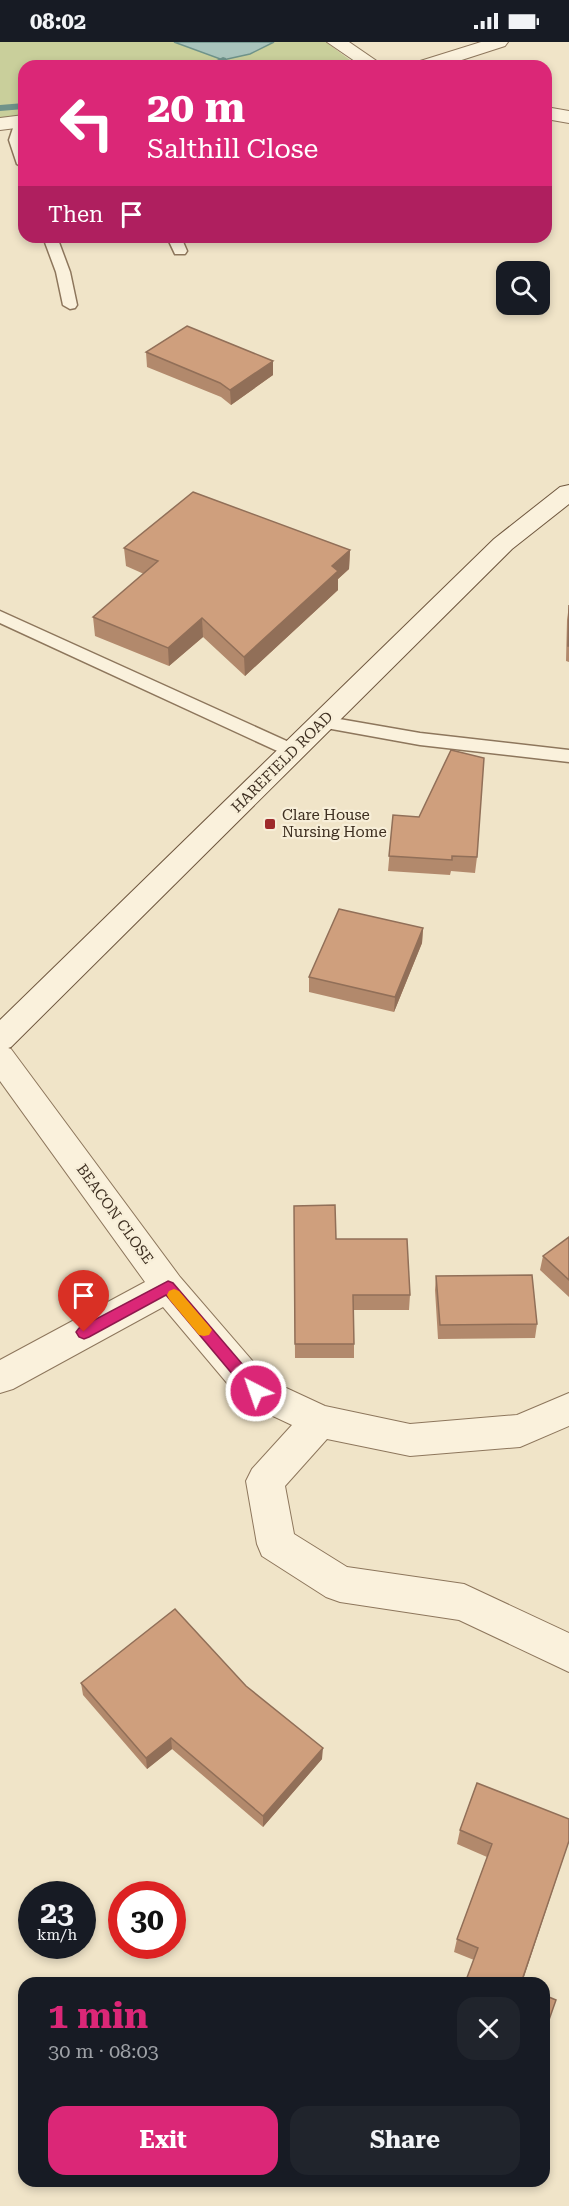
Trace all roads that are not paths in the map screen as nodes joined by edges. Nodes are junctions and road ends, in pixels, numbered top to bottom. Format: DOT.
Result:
graph roads {
  1 [pos="336,42"];
  2 [pos="499,42"];
  3 [pos="365,60"];
  4 [pos="443,60"];
  5 [pos="552,114"];
  6 [pos="569,117"];
  7 [pos="18,122"];
  8 [pos="0,124"];
  9 [pos="52,243"];
  10 [pos="177,243"];
  11 [pos="180,251"];
  12 [pos="70,305"];
  13 [pos="569,492"];
  14 [pos="0,616"];
  15 [pos="322,722"];
  16 [pos="293,751"];
  17 [pos="569,756"];
  18 [pos="0,1039"];
  19 [pos="0,1057"];
  20 [pos="168,1287"];
  21 [pos="0,1378"];
  22 [pos="569,1409"];
  23 [pos="319,1421"];
  24 [pos="569,1653"];
  1 -- 3 [label="street"];
  2 -- 4 [label="street"];
  5 -- 6 [label="street"];
  7 -- 8 [label="street"];
  9 -- 12 [label="lane"];
  10 -- 11 [label="lane"];
  13 -- 15 [label="street, HAREFIELD ROAD"];
  14 -- 16 [label="lane"];
  15 -- 16 [label="street, HAREFIELD ROAD"];
  15 -- 17 [label="lane"];
  16 -- 18 [label="street, HAREFIELD ROAD"];
  19 -- 20 [label="street, BEACON CLOSE"];
  20 -- 21 [label="street"];
  20 -- 23 [label="street, BEACON CLOSE"];
  22 -- 23 [label="street, BEACON CLOSE"];
  23 -- 24 [label="street"];
}
